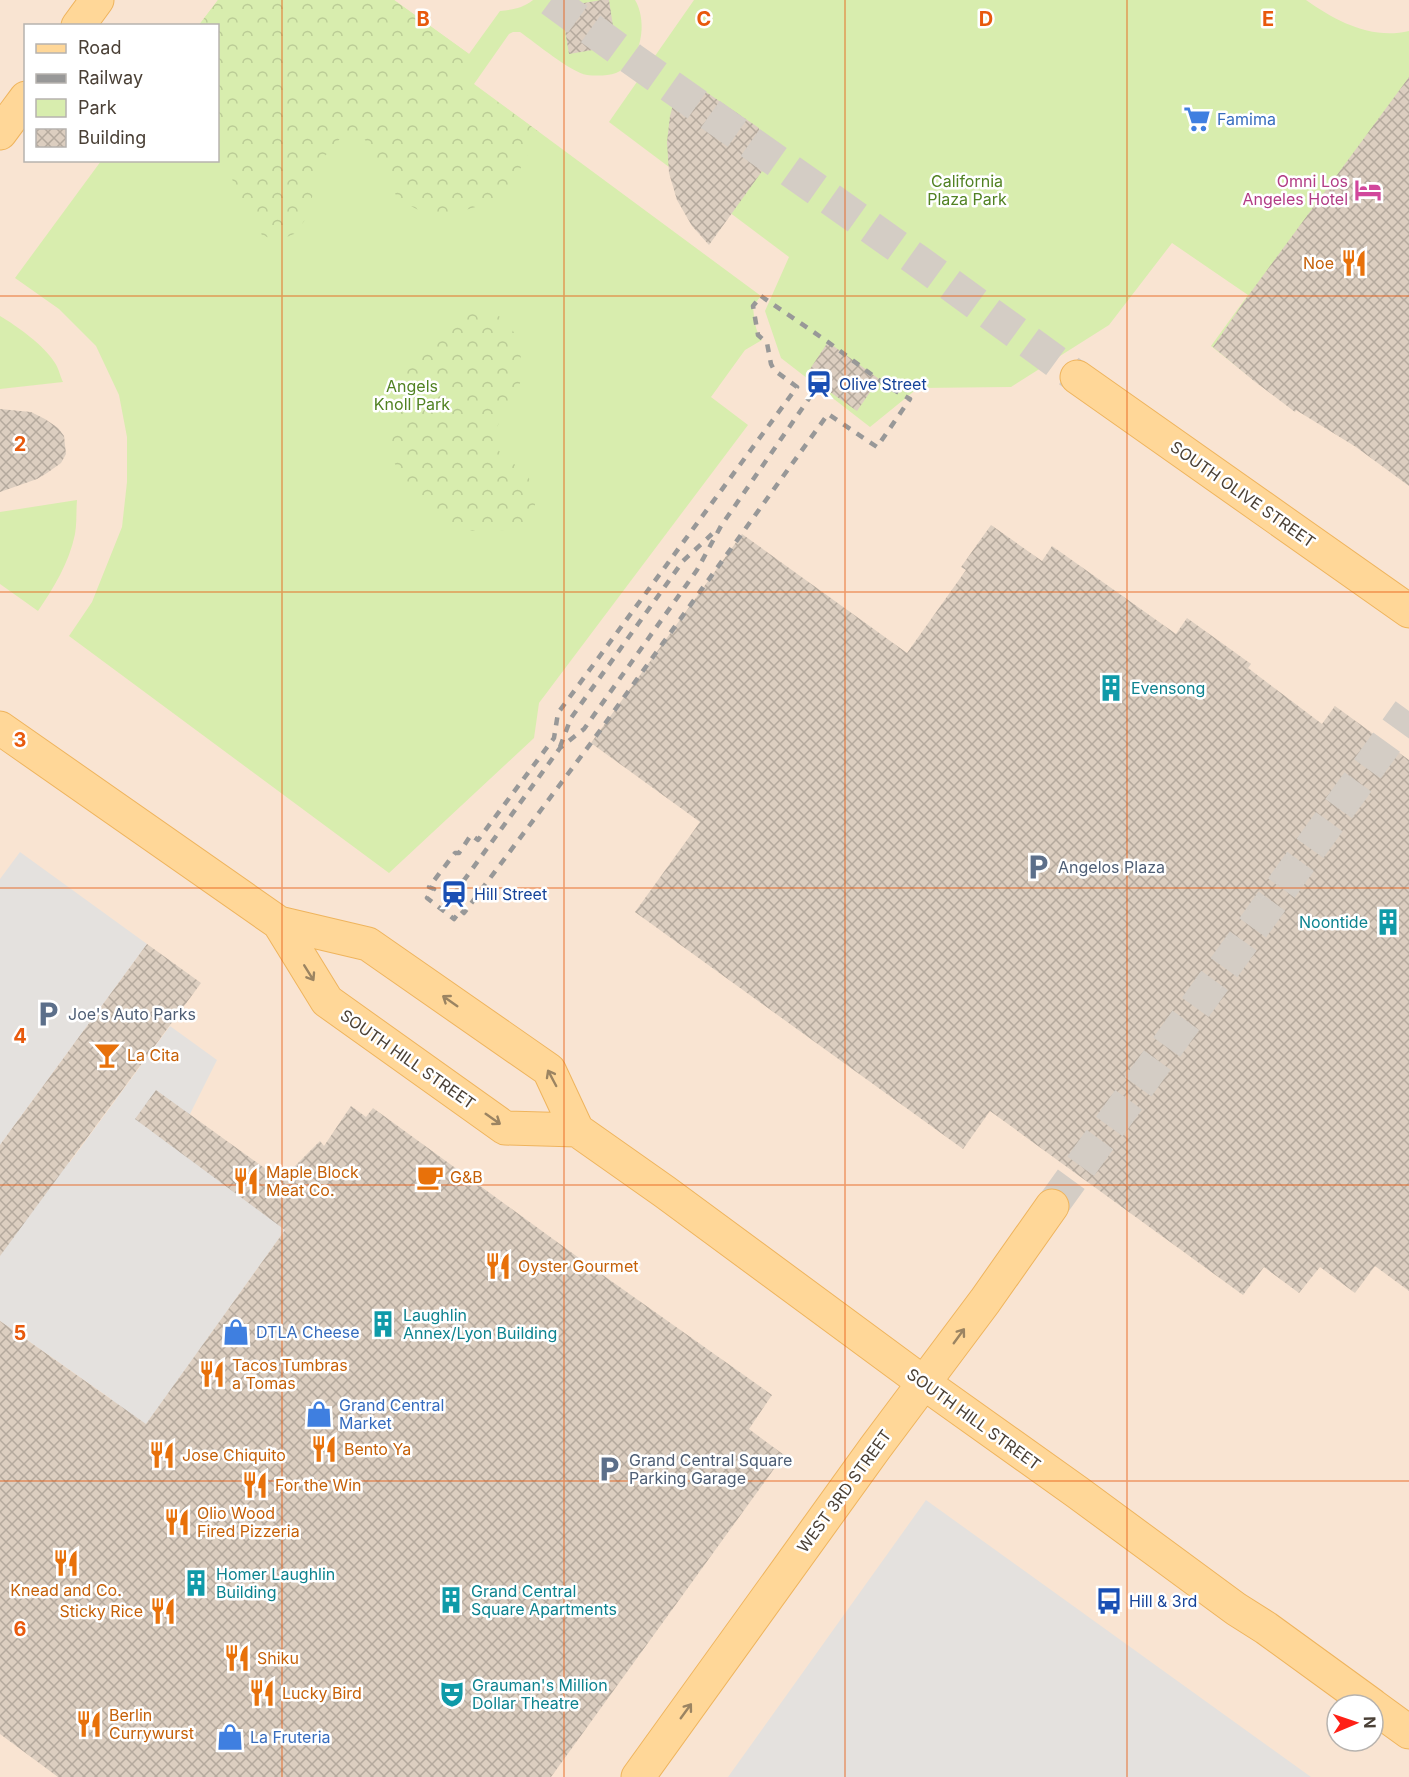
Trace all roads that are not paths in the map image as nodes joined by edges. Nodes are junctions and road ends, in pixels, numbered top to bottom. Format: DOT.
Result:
graph roads {
  1 [pos="97,0"];
  2 [pos="79,24"];
  3 [pos="24,101"];
  4 [pos="0,133"];
  5 [pos="1077,377"];
  6 [pos="1409,611"];
  7 [pos="0,728"];
  8 [pos="279,923"];
  9 [pos="577,1130"];
  10 [pos="1052,1206"];
  11 [pos="924,1383"];
  12 [pos="1355,1693"];
  13 [pos="1385,1714"];
  14 [pos="1409,1732"];
  15 [pos="638,1777"];
  1 -- 2 [label="main road"];
  3 -- 4 [label="main road"];
  5 -- 6 [label="main road, SOUTH OLIVE STREET"];
  7 -- 8 [label="main road, SOUTH HILL STREET"];
  9 -- 8 [label="main road, SOUTH HILL STREET, one-way"];
  8 -- 9 [label="main road, SOUTH HILL STREET, one-way"];
  9 -- 11 [label="main road, SOUTH HILL STREET"];
  11 -- 10 [label="main road, WEST 3RD STREET, one-way"];
  11 -- 12 [label="main road, SOUTH HILL STREET"];
  15 -- 11 [label="main road, WEST 3RD STREET, one-way"];
  13 -- 14 [label="main road, SOUTH HILL STREET"];
}
